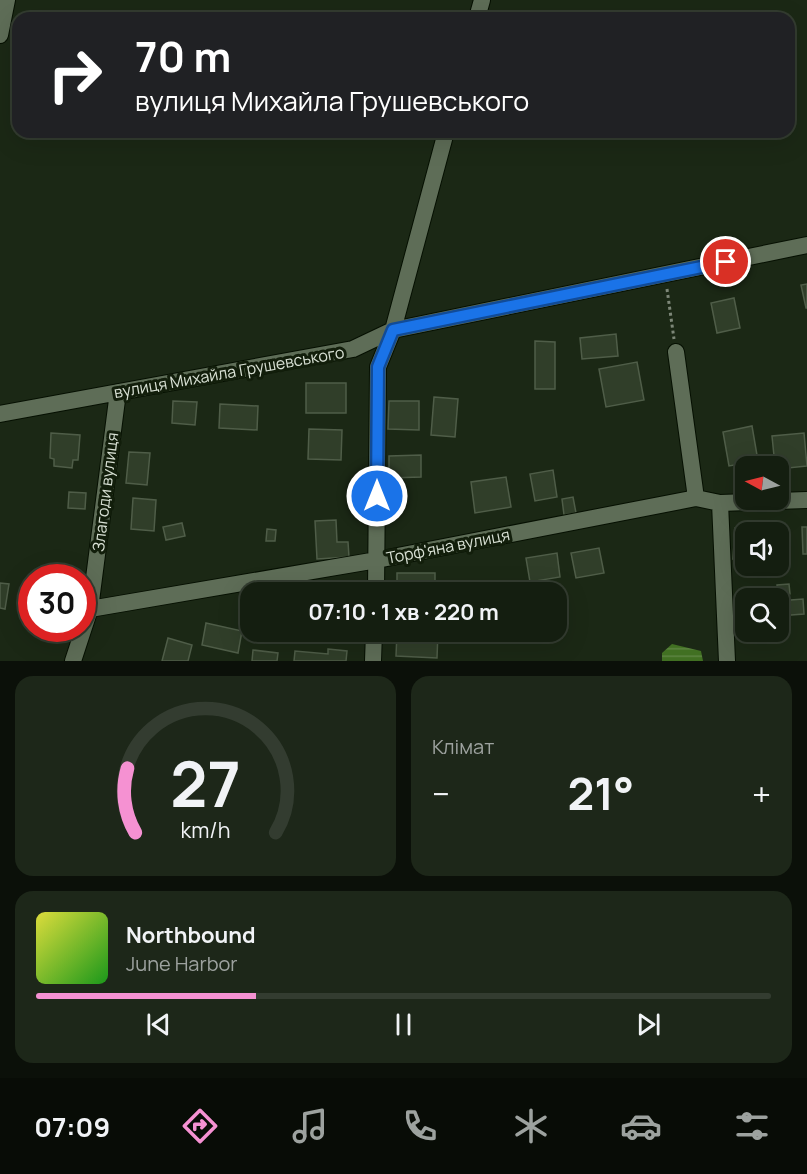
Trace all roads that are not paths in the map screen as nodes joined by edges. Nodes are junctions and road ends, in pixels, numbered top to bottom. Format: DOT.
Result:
graph roads {
  1 [pos="8,0"];
  2 [pos="0,35"];
  3 [pos="444,138"];
  4 [pos="807,245"];
  5 [pos="393,330"];
  6 [pos="676,352"];
  7 [pos="118,392"];
  8 [pos="0,414"];
  9 [pos="696,498"];
  10 [pos="807,500"];
  11 [pos="720,504"];
  12 [pos="377,560"];
  13 [pos="96,564"];
  14 [pos="376,582"];
  15 [pos="96,608"];
  16 [pos="79,642"];
  17 [pos="374,642"];
  18 [pos="73,661"];
  19 [pos="373,661"];
  20 [pos="727,661"];
  1 -- 2 [label="street"];
  3 -- 5 [label="street"];
  4 -- 5 [label="street, вулиця Михайла Грушевського"];
  5 -- 7 [label="street, вулиця Михайла Грушевського"];
  5 -- 12 [label="street"];
  6 -- 9 [label="street"];
  7 -- 8 [label="street, вулиця Михайла Грушевського"];
  7 -- 13 [label="street, Злагоди вулиця"];
  9 -- 11 [label="street, Торф'яна вулиця"];
  9 -- 12 [label="street, Торф'яна вулиця"];
  10 -- 11 [label="street, Торф'яна вулиця"];
  11 -- 20 [label="street"];
  12 -- 14 [label="street"];
  12 -- 15 [label="street, Торф'яна вулиця"];
  16 -- 18 [label="street, Злагоди вулиця"];
  17 -- 19 [label="street"];
}
